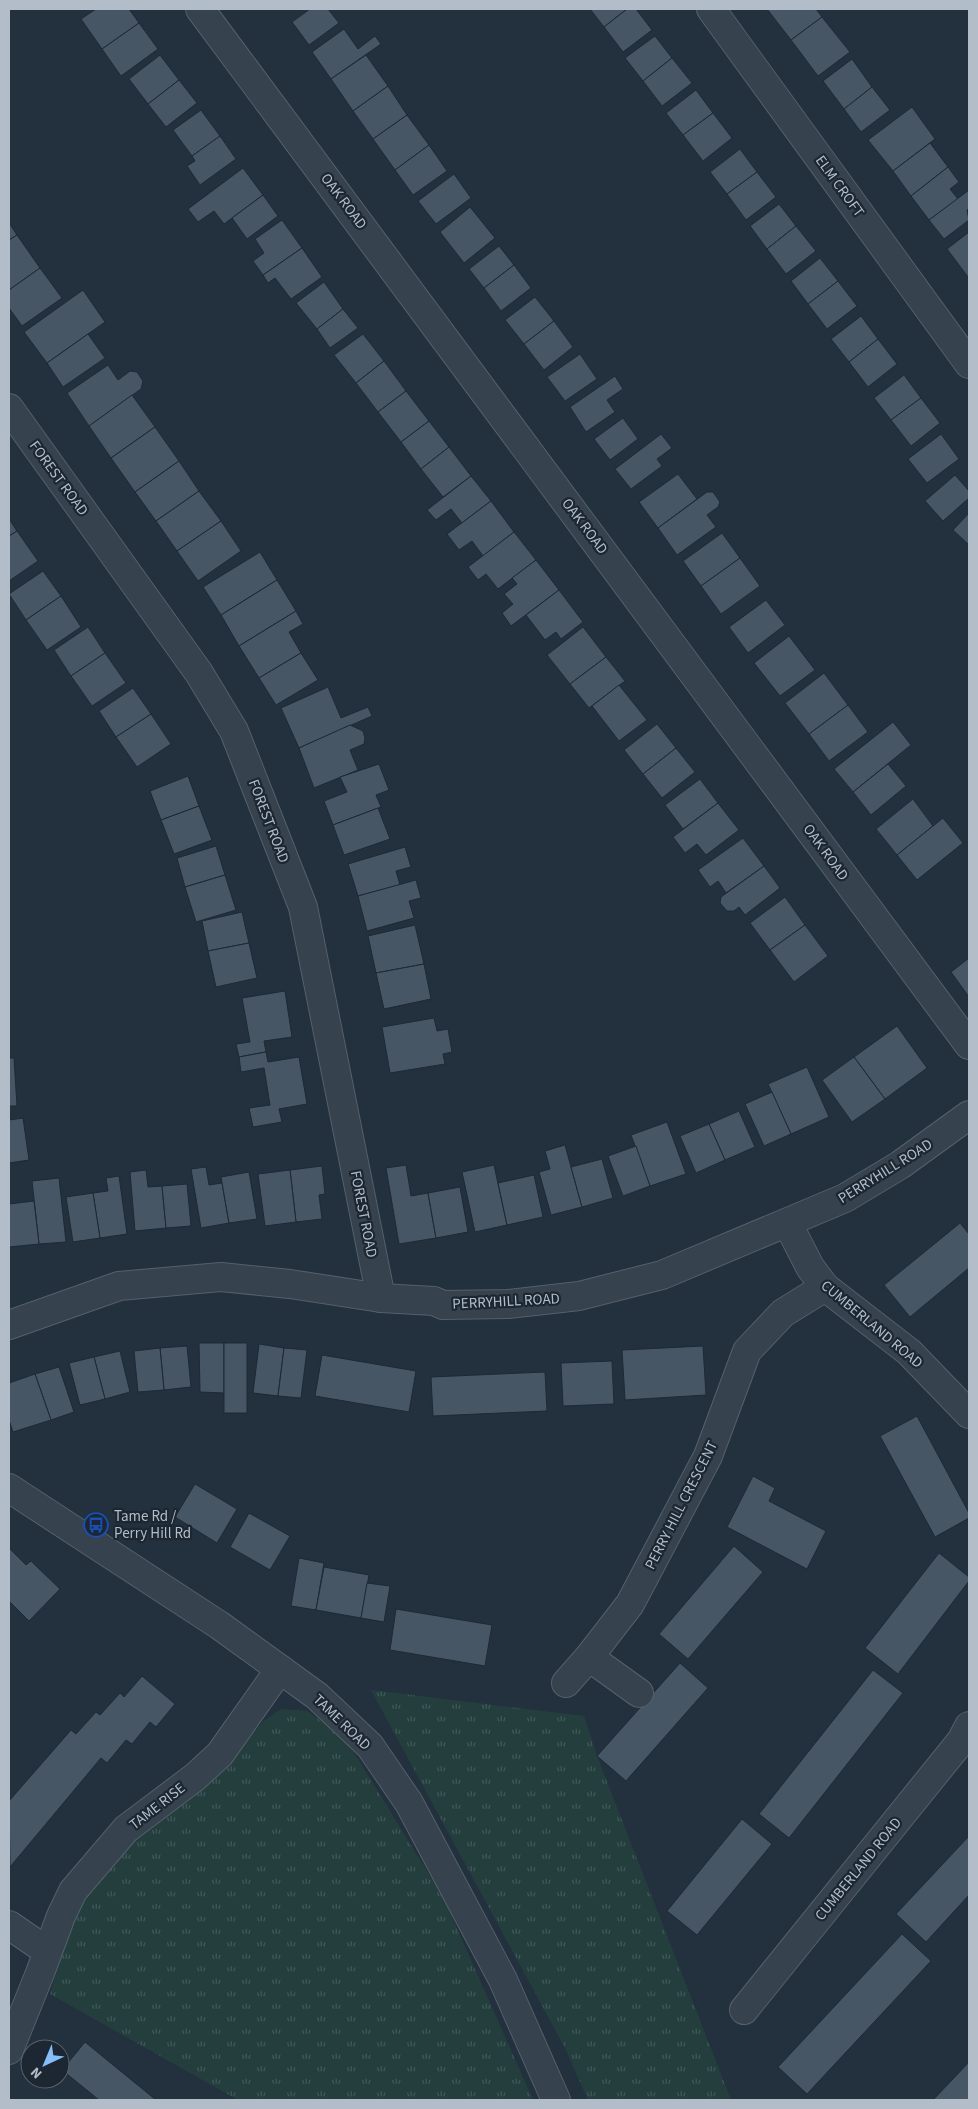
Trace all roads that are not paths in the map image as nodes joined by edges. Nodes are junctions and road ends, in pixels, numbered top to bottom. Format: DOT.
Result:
graph roads {
  1 [pos="200,9"];
  2 [pos="711,9"];
  3 [pos="969,364"];
  4 [pos="9,408"];
  5 [pos="969,1045"];
  6 [pos="969,1114"];
  7 [pos="788,1224"];
  8 [pos="825,1287"];
  9 [pos="381,1298"];
  10 [pos="9,1324"];
  11 [pos="969,1414"];
  12 [pos="9,1488"];
  13 [pos="589,1658"];
  14 [pos="280,1669"];
  15 [pos="566,1683"];
  16 [pos="639,1693"];
  17 [pos="969,1726"];
  18 [pos="9,1925"];
  19 [pos="47,1952"];
  20 [pos="744,2010"];
  21 [pos="9,2050"];
  22 [pos="556,2100"];
  1 -- 5 [label="street, OAK ROAD"];
  2 -- 3 [label="street, ELM CROFT"];
  4 -- 9 [label="street, FOREST ROAD"];
  6 -- 7 [label="street, PERRYHILL ROAD"];
  7 -- 8 [label="street, CUMBERLAND ROAD"];
  7 -- 9 [label="street, PERRYHILL ROAD"];
  8 -- 11 [label="street, CUMBERLAND ROAD"];
  8 -- 13 [label="street, PERRY HILL CRESCENT"];
  9 -- 10 [label="street, PERRYHILL ROAD"];
  12 -- 14 [label="street, TAME ROAD"];
  13 -- 15 [label="street, PERRY HILL CRESCENT"];
  13 -- 16 [label="street"];
  14 -- 19 [label="street, TAME RISE"];
  14 -- 22 [label="street, TAME ROAD"];
  17 -- 20 [label="street, CUMBERLAND ROAD"];
  18 -- 19 [label="street"];
  19 -- 21 [label="street, TAME RISE"];
}
